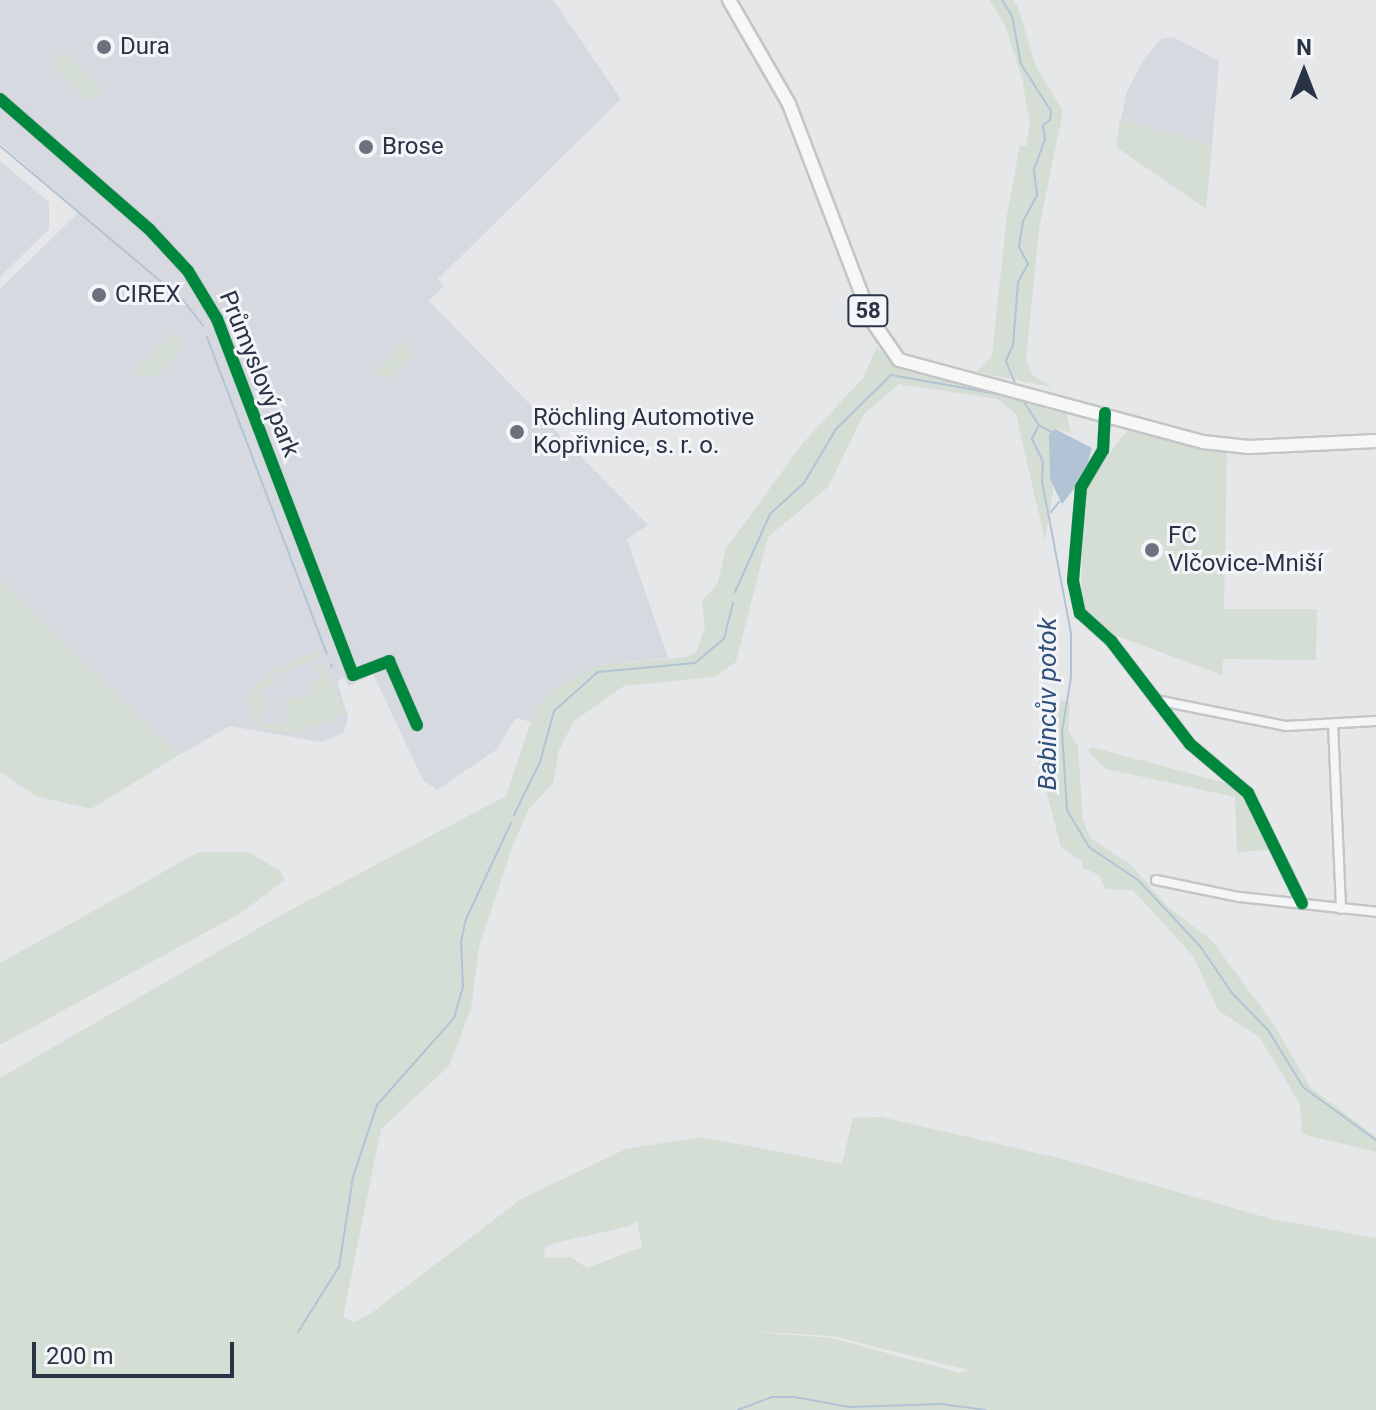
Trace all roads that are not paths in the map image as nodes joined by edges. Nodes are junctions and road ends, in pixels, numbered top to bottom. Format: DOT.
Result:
graph roads {
  1 [pos="729,0"];
  2 [pos="0,99"];
  3 [pos="1105,413"];
  4 [pos="1376,441"];
  5 [pos="1155,700"];
  6 [pos="1376,721"];
  7 [pos="1333,724"];
  8 [pos="417,725"];
  9 [pos="1156,880"];
  10 [pos="1302,903"];
  11 [pos="1341,909"];
  12 [pos="1376,912"];
  1 -- 3 [label="main road, 58"];
  2 -- 8 [label="street, Průmyslový park"];
  3 -- 4 [label="main road, 58"];
  3 -- 5 [label="street"];
  5 -- 7 [label="street"];
  5 -- 10 [label="street"];
  6 -- 7 [label="street"];
  7 -- 11 [label="street"];
  9 -- 10 [label="street"];
  10 -- 11 [label="street"];
  11 -- 12 [label="street"];
}
